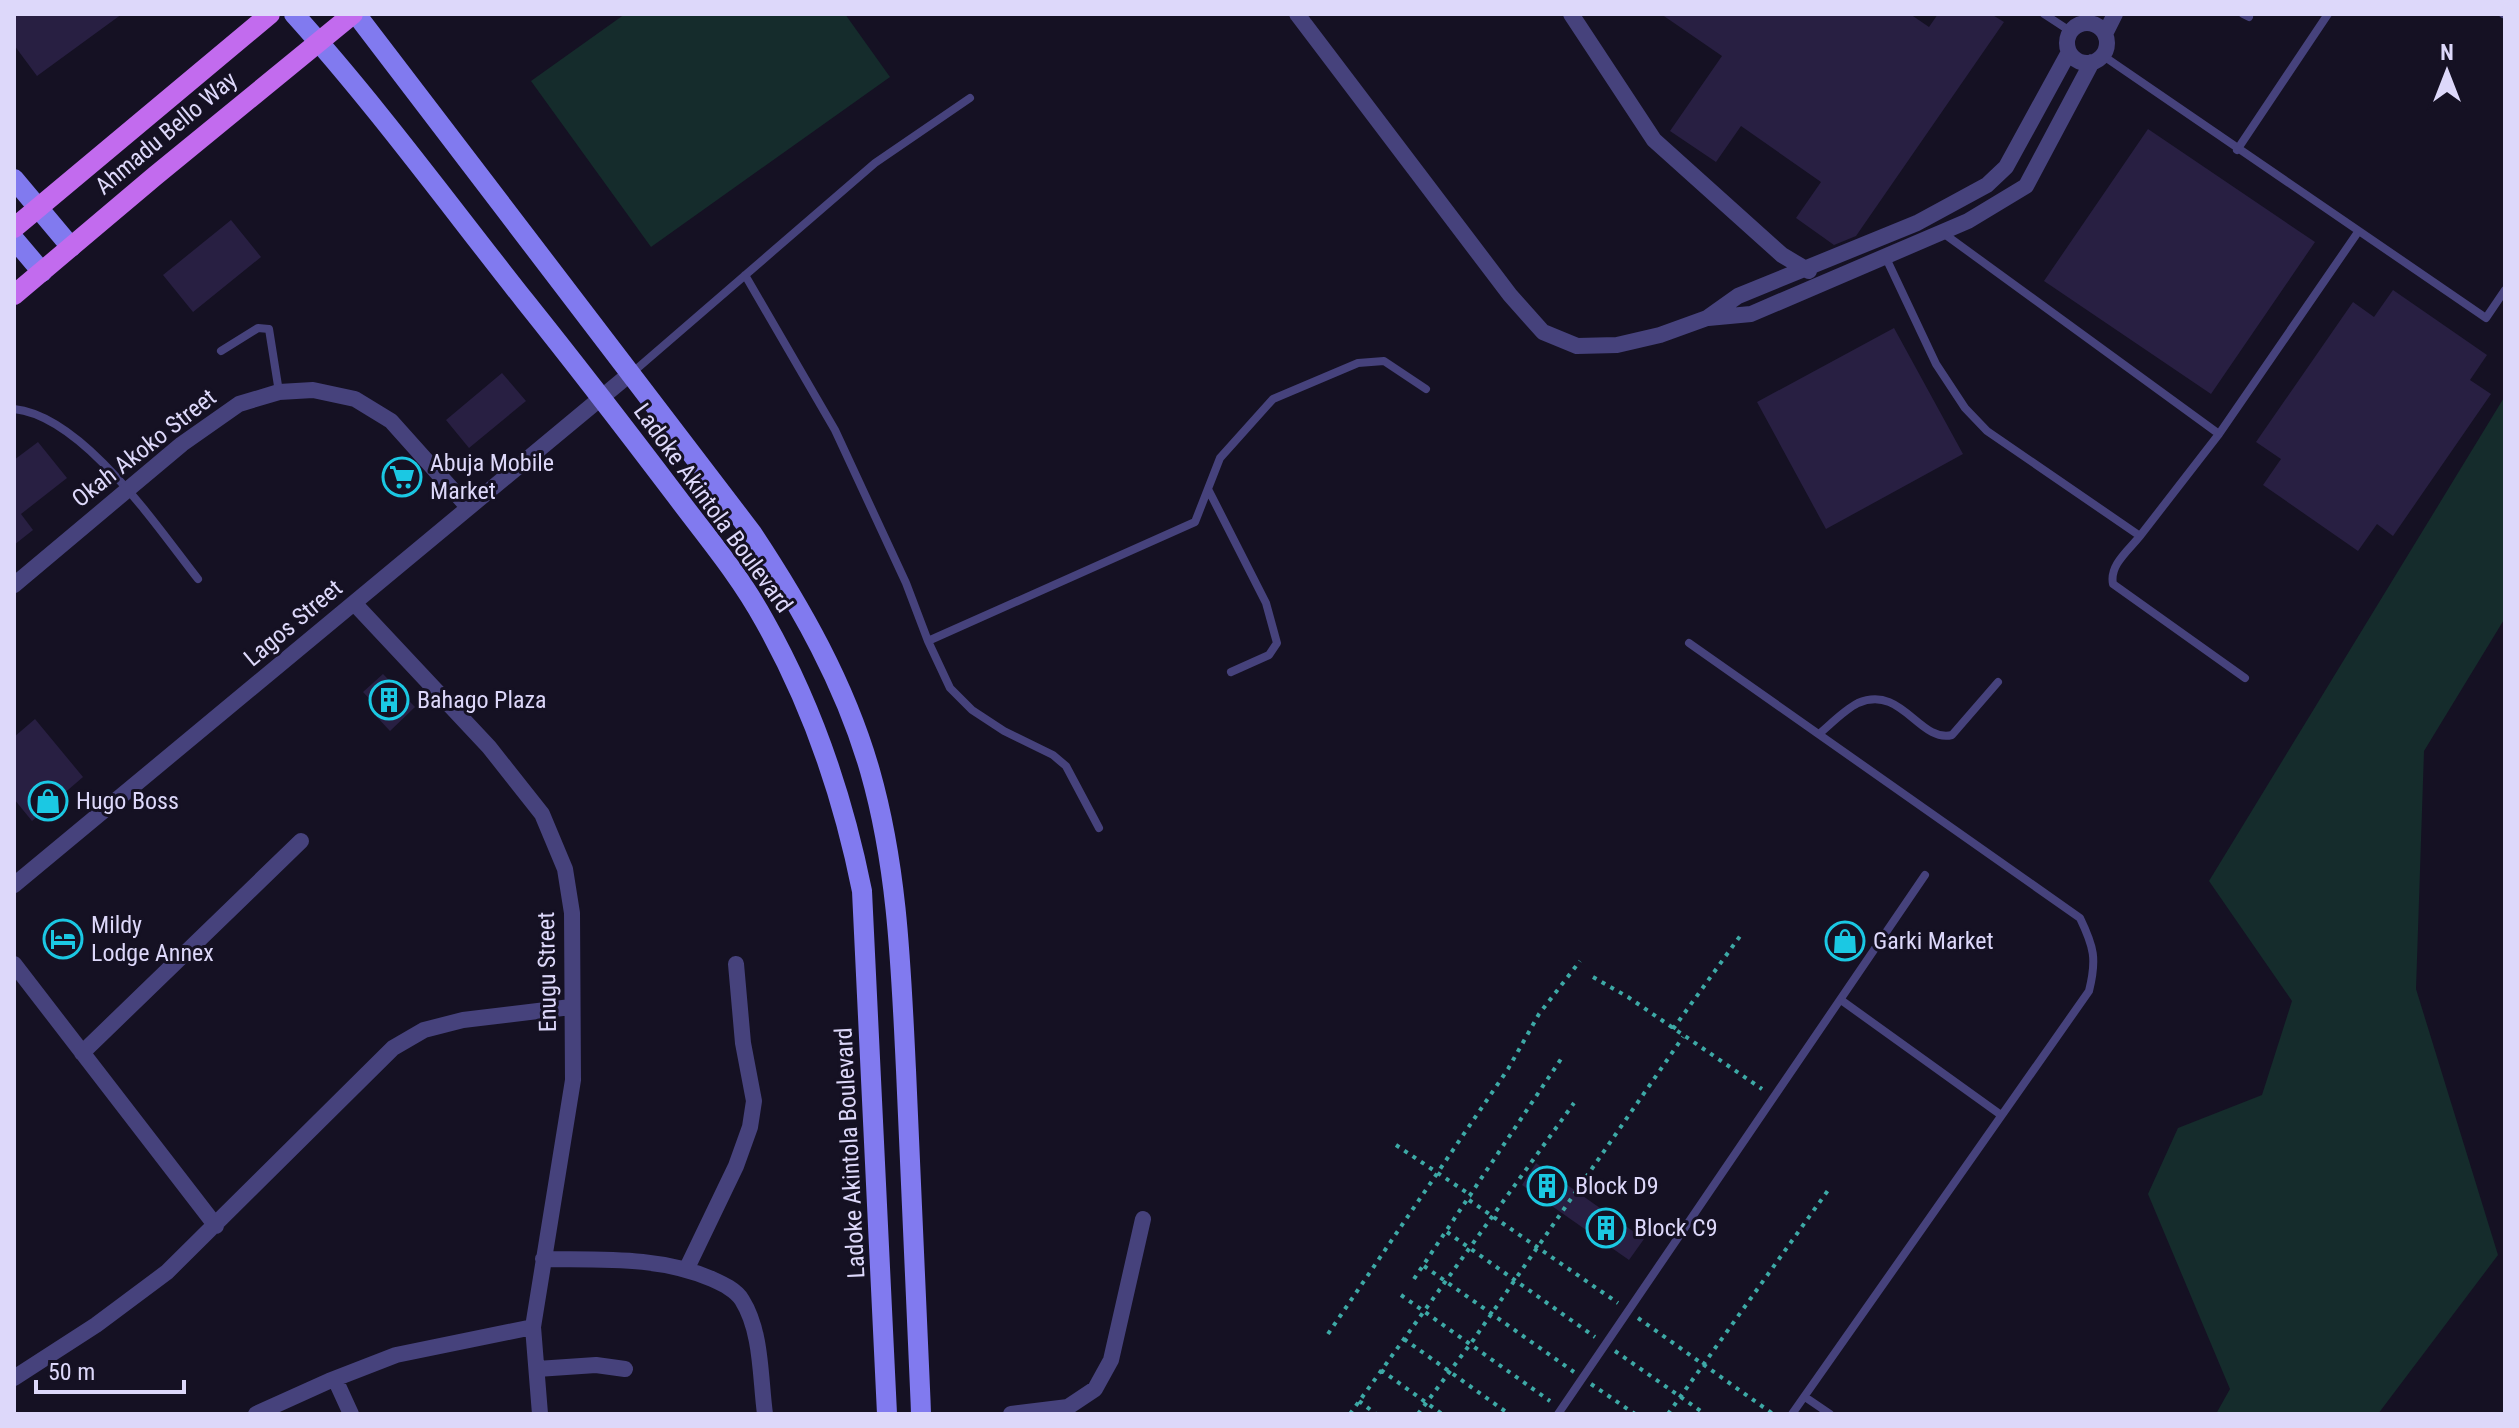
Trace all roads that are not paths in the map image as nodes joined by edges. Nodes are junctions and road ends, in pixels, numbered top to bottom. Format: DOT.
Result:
graph roads {
  1 [pos="270,14"];
  2 [pos="294,14"];
  3 [pos="354,14"];
  4 [pos="1297,14"];
  5 [pos="1571,14"];
  6 [pos="2044,14"];
  7 [pos="2115,14"];
  8 [pos="2328,14"];
  9 [pos="2081,23"];
  10 [pos="2105,34"];
  11 [pos="319,41"];
  12 [pos="2069,52"];
  13 [pos="2097,58"];
  14 [pos="970,98"];
  15 [pos="2237,150"];
  16 [pos="14,179"];
  17 [pos="39,207"];
  18 [pos="14,228"];
  19 [pos="2358,232"];
  20 [pos="1943,233"];
  21 [pos="14,239"];
  22 [pos="71,247"];
  23 [pos="1886,258"];
  24 [pos="1805,269"];
  25 [pos="42,272"];
  26 [pos="745,275"];
  27 [pos="1826,282"];
  28 [pos="2505,290"];
  29 [pos="14,295"];
  30 [pos="1707,318"];
  31 [pos="221,351"];
  32 [pos="631,373"];
  33 [pos="1426,389"];
  34 [pos="279,392"];
  35 [pos="603,399"];
  36 [pos="14,409"];
  37 [pos="2219,434"];
  38 [pos="128,489"];
  39 [pos="1208,489"];
  40 [pos="468,507"];
  41 [pos="2140,536"];
  42 [pos="198,579"];
  43 [pos="14,585"];
  44 [pos="354,603"];
  45 [pos="928,641"];
  46 [pos="1689,643"];
  47 [pos="1231,672"];
  48 [pos="2245,678"];
  49 [pos="1998,682"];
  50 [pos="1819,734"];
  51 [pos="1099,828"];
  52 [pos="301,841"];
  53 [pos="1925,875"];
  54 [pos="14,885"];
  55 [pos="14,964"];
  56 [pos="736,964"];
  57 [pos="1841,1000"];
  58 [pos="571,1007"];
  59 [pos="82,1053"];
  60 [pos="2001,1115"];
  61 [pos="1143,1219"];
  62 [pos="216,1226"];
  63 [pos="543,1259"];
  64 [pos="687,1268"];
  65 [pos="533,1327"];
  66 [pos="537,1369"];
  67 [pos="625,1369"];
  68 [pos="14,1378"];
  69 [pos="335,1379"];
  70 [pos="1805,1397"];
  71 [pos="1560,1412"];
  72 [pos="256,1414"];
  73 [pos="351,1414"];
  74 [pos="540,1414"];
  75 [pos="765,1414"];
  76 [pos="887,1414"];
  77 [pos="921,1414"];
  78 [pos="1011,1414"];
  79 [pos="1792,1414"];
  80 [pos="1830,1414"];
  1 -- 17 [label="main road, Ahmadu Bello Way"];
  2 -- 11 [label="street, Ladoke Akintola Boulevard"];
  3 -- 11 [label="main road, Ahmadu Bello Way"];
  3 -- 32 [label="street, Ladoke Akintola Boulevard"];
  4 -- 30 [label="street"];
  5 -- 24 [label="street"];
  6 -- 9 [label="lane"];
  7 -- 10 [label="street"];
  8 -- 15 [label="lane"];
  9 -- 10 [label="street"];
  9 -- 12 [label="street"];
  10 -- 13 [label="street"];
  11 -- 22 [label="main road, Ahmadu Bello Way"];
  11 -- 35 [label="street, Ladoke Akintola Boulevard"];
  12 -- 13 [label="street"];
  12 -- 24 [label="street"];
  13 -- 15 [label="lane"];
  13 -- 20 [label="street"];
  14 -- 26 [label="lane"];
  15 -- 19 [label="lane"];
  16 -- 17 [label="street"];
  17 -- 18 [label="main road, Ahmadu Bello Way"];
  17 -- 22 [label="street"];
  19 -- 28 [label="lane"];
  19 -- 37 [label="lane"];
  20 -- 23 [label="street"];
  20 -- 37 [label="lane"];
  21 -- 25 [label="street"];
  22 -- 25 [label="main road, Ahmadu Bello Way"];
  23 -- 27 [label="street"];
  23 -- 41 [label="lane"];
  24 -- 27 [label="street"];
  24 -- 30 [label="street"];
  25 -- 29 [label="main road, Ahmadu Bello Way"];
  26 -- 32 [label="lane"];
  26 -- 45 [label="lane"];
  27 -- 30 [label="street"];
  31 -- 34 [label="lane"];
  32 -- 35 [label="street, Lagos Street"];
  32 -- 77 [label="street, Ladoke Akintola Boulevard"];
  33 -- 39 [label="lane"];
  34 -- 38 [label="street, Okah Akoko Street"];
  34 -- 40 [label="street, Okah Akoko Street"];
  35 -- 40 [label="street, Lagos Street"];
  35 -- 76 [label="street, Ladoke Akintola Boulevard"];
  36 -- 38 [label="lane"];
  37 -- 41 [label="lane"];
  38 -- 42 [label="lane"];
  38 -- 43 [label="street, Okah Akoko Street"];
  39 -- 45 [label="lane"];
  39 -- 47 [label="lane"];
  40 -- 44 [label="street, Lagos Street"];
  41 -- 48 [label="lane"];
  44 -- 54 [label="street, Lagos Street"];
  44 -- 58 [label="street, Enugu Street"];
  45 -- 51 [label="lane"];
  46 -- 50 [label="lane"];
  49 -- 50 [label="lane"];
  50 -- 60 [label="lane"];
  52 -- 59 [label="street"];
  53 -- 57 [label="lane"];
  55 -- 59 [label="street"];
  56 -- 64 [label="street"];
  57 -- 60 [label="lane"];
  57 -- 71 [label="lane"];
  58 -- 62 [label="street"];
  58 -- 63 [label="street, Enugu Street"];
  59 -- 62 [label="street"];
  60 -- 70 [label="lane"];
  61 -- 78 [label="street"];
  62 -- 68 [label="street"];
  63 -- 64 [label="street"];
  63 -- 65 [label="street, Enugu Street"];
  64 -- 75 [label="street"];
  65 -- 66 [label="street, Enugu Street"];
  65 -- 69 [label="street"];
  66 -- 67 [label="street"];
  66 -- 74 [label="street, Enugu Street"];
  69 -- 72 [label="street"];
  69 -- 73 [label="street"];
  70 -- 79 [label="lane"];
  70 -- 80 [label="lane"];
}
